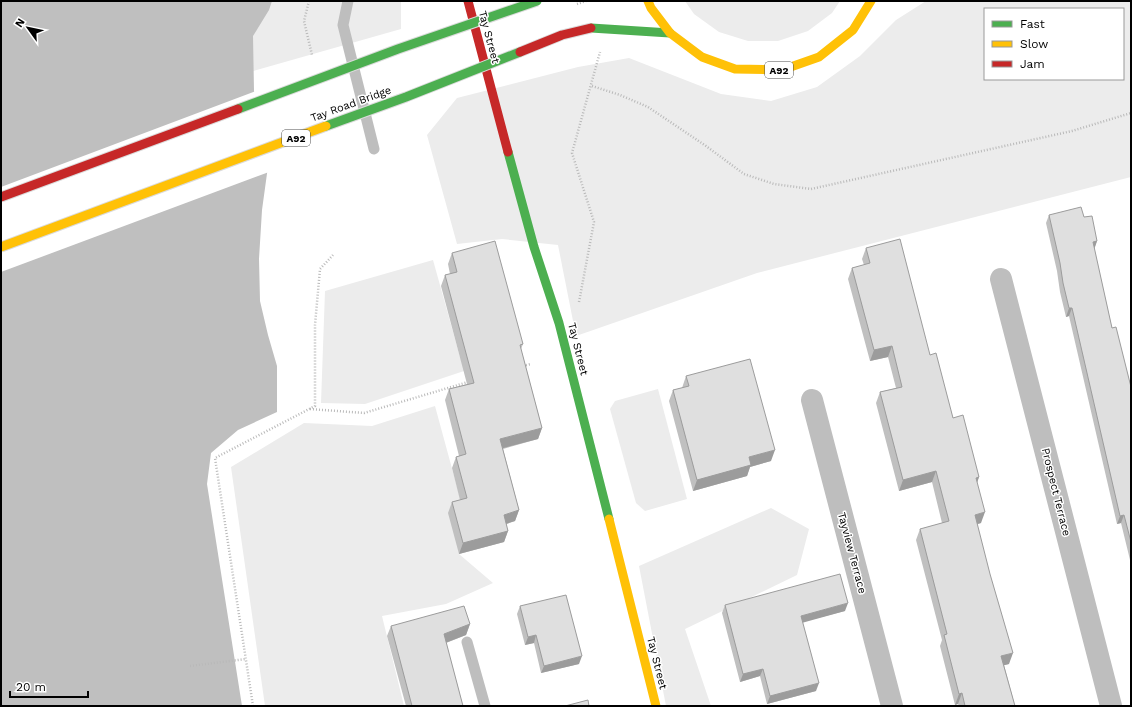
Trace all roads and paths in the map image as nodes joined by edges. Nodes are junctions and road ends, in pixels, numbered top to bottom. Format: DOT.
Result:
graph roads {
  1 [pos="348,1"];
  2 [pos="468,1"];
  3 [pos="537,1"];
  4 [pos="586,1"];
  5 [pos="648,1"];
  6 [pos="871,1"];
  7 [pos="576,4"];
  8 [pos="670,33"];
  9 [pos="601,48"];
  10 [pos="592,86"];
  11 [pos="1131,113"];
  12 [pos="374,149"];
  13 [pos="1,196"];
  14 [pos="1,247"];
  15 [pos="333,255"];
  16 [pos="1001,279"];
  17 [pos="579,303"];
  18 [pos="531,364"];
  19 [pos="516,368"];
  20 [pos="470,382"];
  21 [pos="812,400"];
  22 [pos="309,409"];
  23 [pos="467,642"];
  24 [pos="246,659"];
  25 [pos="190,666"];
  26 [pos="253,706"];
  27 [pos="485,706"];
  28 [pos="656,706"];
  29 [pos="892,706"];
  30 [pos="1111,706"];
  1 -- 12 [label="lane"];
  2 -- 28 [label="main road, Tay Street"];
  3 -- 13 [label="main road, bridge"];
  4 -- 7 [label="path"];
  5 -- 8 [label="main road, A92"];
  6 -- 8 [label="main road, A92"];
  8 -- 14 [label="main road, Tay Road Bridge / A92, bridge"];
  9 -- 10 [label="path"];
  10 -- 11 [label="path"];
  10 -- 17 [label="path"];
  15 -- 22 [label="path"];
  16 -- 30 [label="street, Prospect Terrace"];
  18 -- 19 [label="path"];
  20 -- 22 [label="path"];
  21 -- 29 [label="street, Tayview Terrace"];
  22 -- 24 [label="path"];
  23 -- 27 [label="lane"];
  24 -- 25 [label="path"];
  24 -- 26 [label="path"];
}
